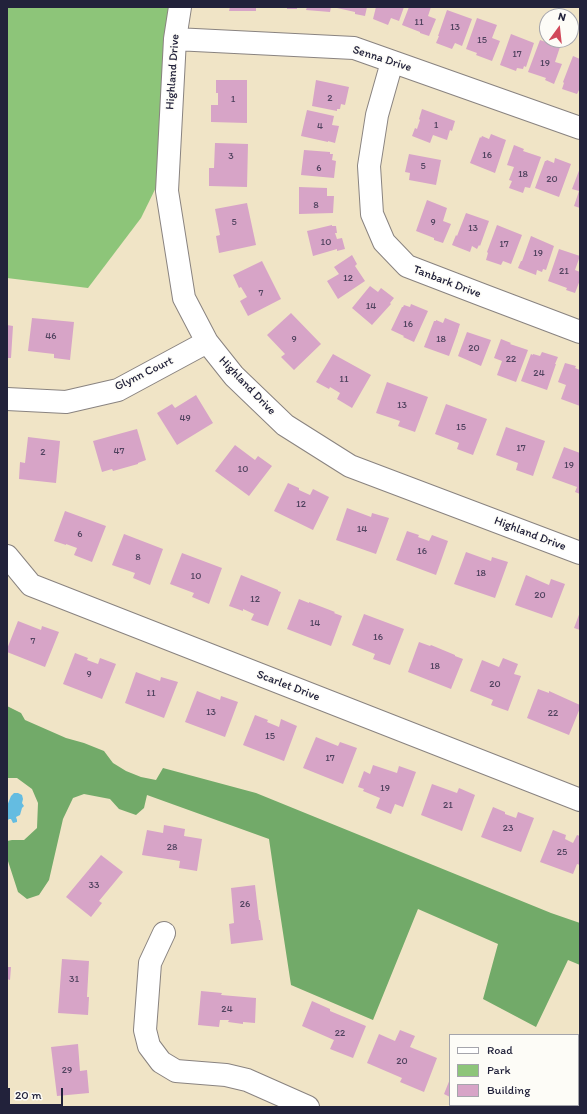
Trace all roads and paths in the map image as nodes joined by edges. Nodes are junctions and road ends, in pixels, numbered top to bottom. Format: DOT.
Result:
graph roads {
  1 [pos="180,7"];
  2 [pos="175,39"];
  3 [pos="392,62"];
  4 [pos="580,128"];
  5 [pos="580,332"];
  6 [pos="207,342"];
  7 [pos="7,399"];
  8 [pos="580,553"];
  9 [pos="7,556"];
  10 [pos="580,800"];
  11 [pos="164,933"];
  12 [pos="308,1107"];
  1 -- 2 [label="street, Highland Drive"];
  2 -- 3 [label="street, Senna Drive"];
  2 -- 6 [label="street, Highland Drive"];
  3 -- 4 [label="street, Senna Drive"];
  3 -- 5 [label="street, Tanbark Drive"];
  6 -- 7 [label="street, Glynn Court"];
  6 -- 8 [label="street, Highland Drive"];
  9 -- 10 [label="street, Scarlet Drive"];
  11 -- 12 [label="street"];
}
